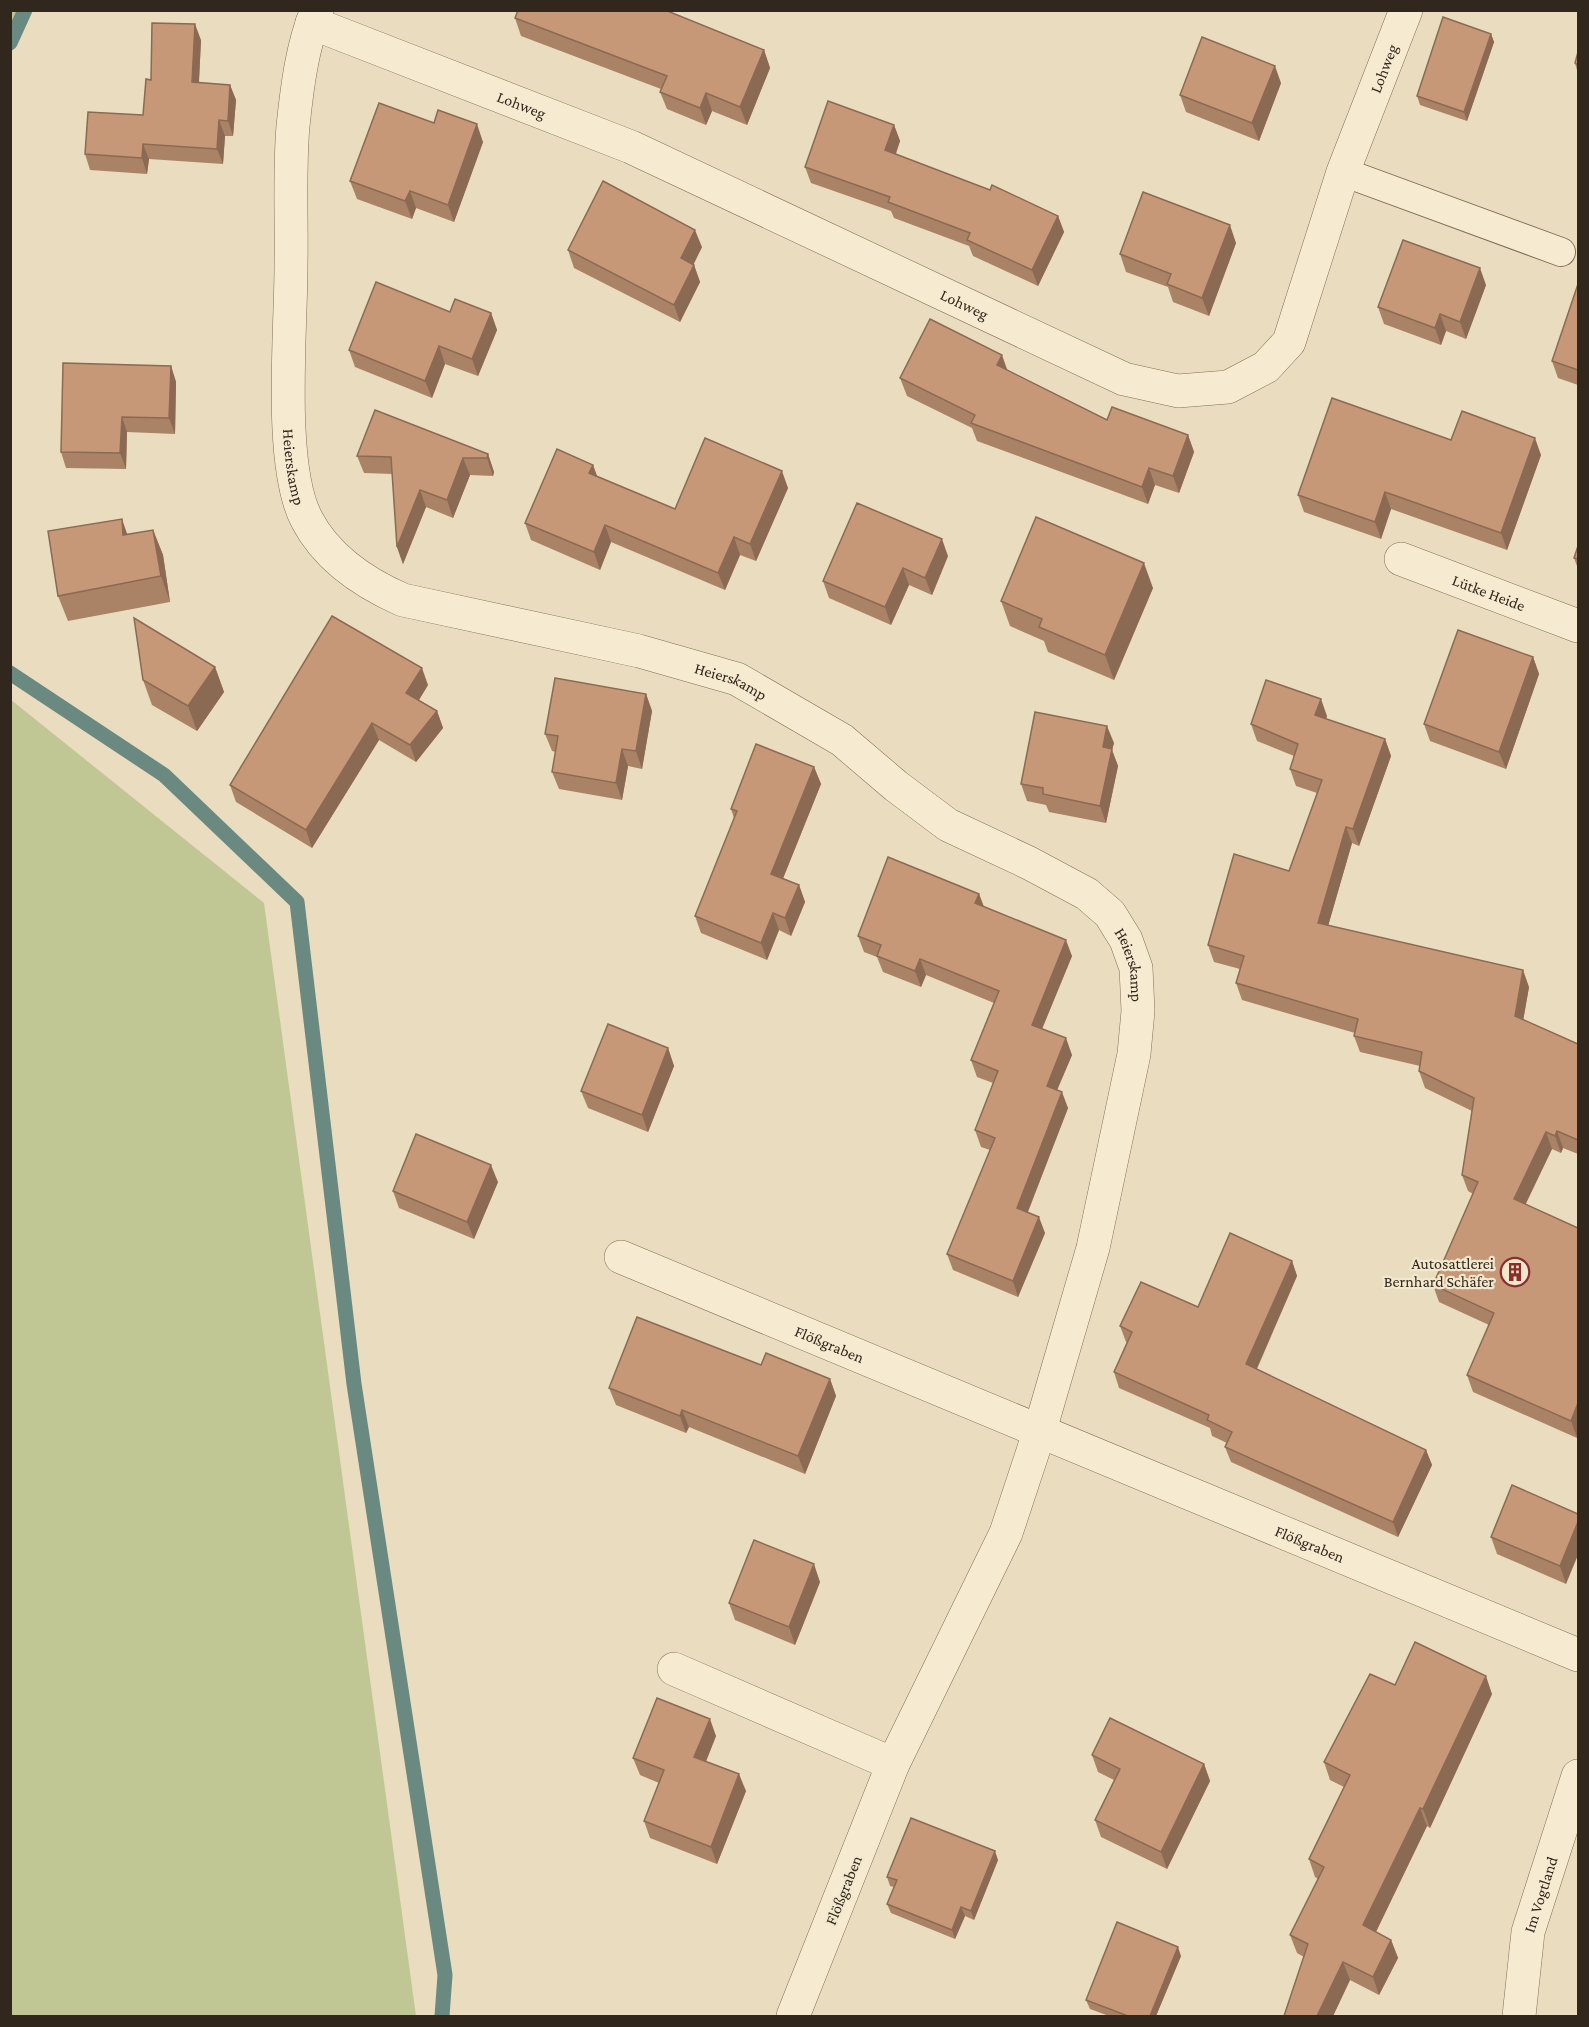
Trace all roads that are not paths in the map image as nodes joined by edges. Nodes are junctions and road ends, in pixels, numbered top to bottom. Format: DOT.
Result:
graph roads {
  1 [pos="1406,10"];
  2 [pos="315,17"];
  3 [pos="1343,172"];
  4 [pos="1561,252"];
  5 [pos="1401,559"];
  6 [pos="1578,626"];
  7 [pos="621,1257"];
  8 [pos="1040,1430"];
  9 [pos="1578,1654"];
  10 [pos="674,1669"];
  11 [pos="893,1764"];
  12 [pos="1578,1776"];
  13 [pos="794,2016"];
  14 [pos="1519,2016"];
  1 -- 3 [label="street, Lohweg"];
  2 -- 3 [label="street, Lohweg"];
  2 -- 8 [label="street, Heierskamp"];
  3 -- 4 [label="lane"];
  5 -- 6 [label="street, Lütke Heide"];
  7 -- 8 [label="street, Flößgraben"];
  8 -- 9 [label="street, Flößgraben"];
  8 -- 11 [label="street, Flößgraben"];
  10 -- 11 [label="street"];
  11 -- 13 [label="street, Flößgraben"];
  12 -- 14 [label="street, Im Vogtland"];
}
